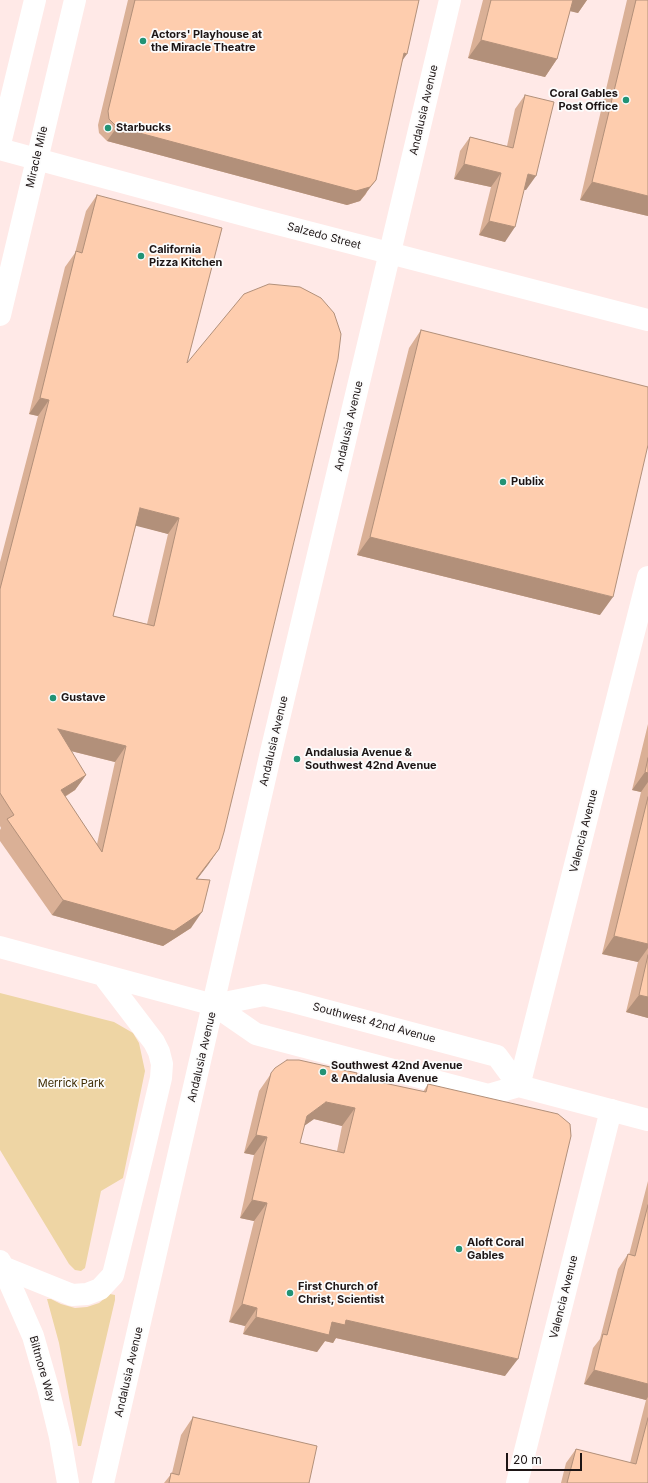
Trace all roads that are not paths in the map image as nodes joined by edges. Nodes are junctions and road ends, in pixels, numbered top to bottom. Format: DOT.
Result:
graph roads {
  1 [pos="35,0"];
  2 [pos="75,0"];
  3 [pos="450,0"];
  4 [pos="0,144"];
  5 [pos="0,150"];
  6 [pos="37,159"];
  7 [pos="389,253"];
  8 [pos="0,315"];
  9 [pos="648,320"];
  10 [pos="648,577"];
  11 [pos="0,947"];
  12 [pos="103,975"];
  13 [pos="214,1005"];
  14 [pos="520,1086"];
  15 [pos="611,1110"];
  16 [pos="648,1120"];
  17 [pos="2,1264"];
  18 [pos="68,1483"];
  19 [pos="103,1483"];
  20 [pos="517,1483"];
  1 -- 4 [label="street"];
  2 -- 6 [label="street, Miracle Mile"];
  3 -- 7 [label="street, Andalusia Avenue"];
  5 -- 6 [label="street, Salzedo Street"];
  6 -- 7 [label="street, Salzedo Street"];
  6 -- 8 [label="street, Miracle Mile"];
  7 -- 9 [label="street, Salzedo Street"];
  7 -- 13 [label="street, Andalusia Avenue"];
  10 -- 14 [label="street, Valencia Avenue"];
  11 -- 12 [label="street, Southwest 42nd Avenue"];
  12 -- 13 [label="street, Southwest 42nd Avenue"];
  12 -- 17 [label="street"];
  13 -- 14 [label="street, Southwest 42nd Avenue"];
  13 -- 14 [label="street, Southwest 42nd Avenue"];
  13 -- 19 [label="street, Andalusia Avenue"];
  14 -- 15 [label="street"];
  15 -- 16 [label="street"];
  15 -- 20 [label="street, Valencia Avenue"];
  17 -- 18 [label="street, Biltmore Way"];
}
